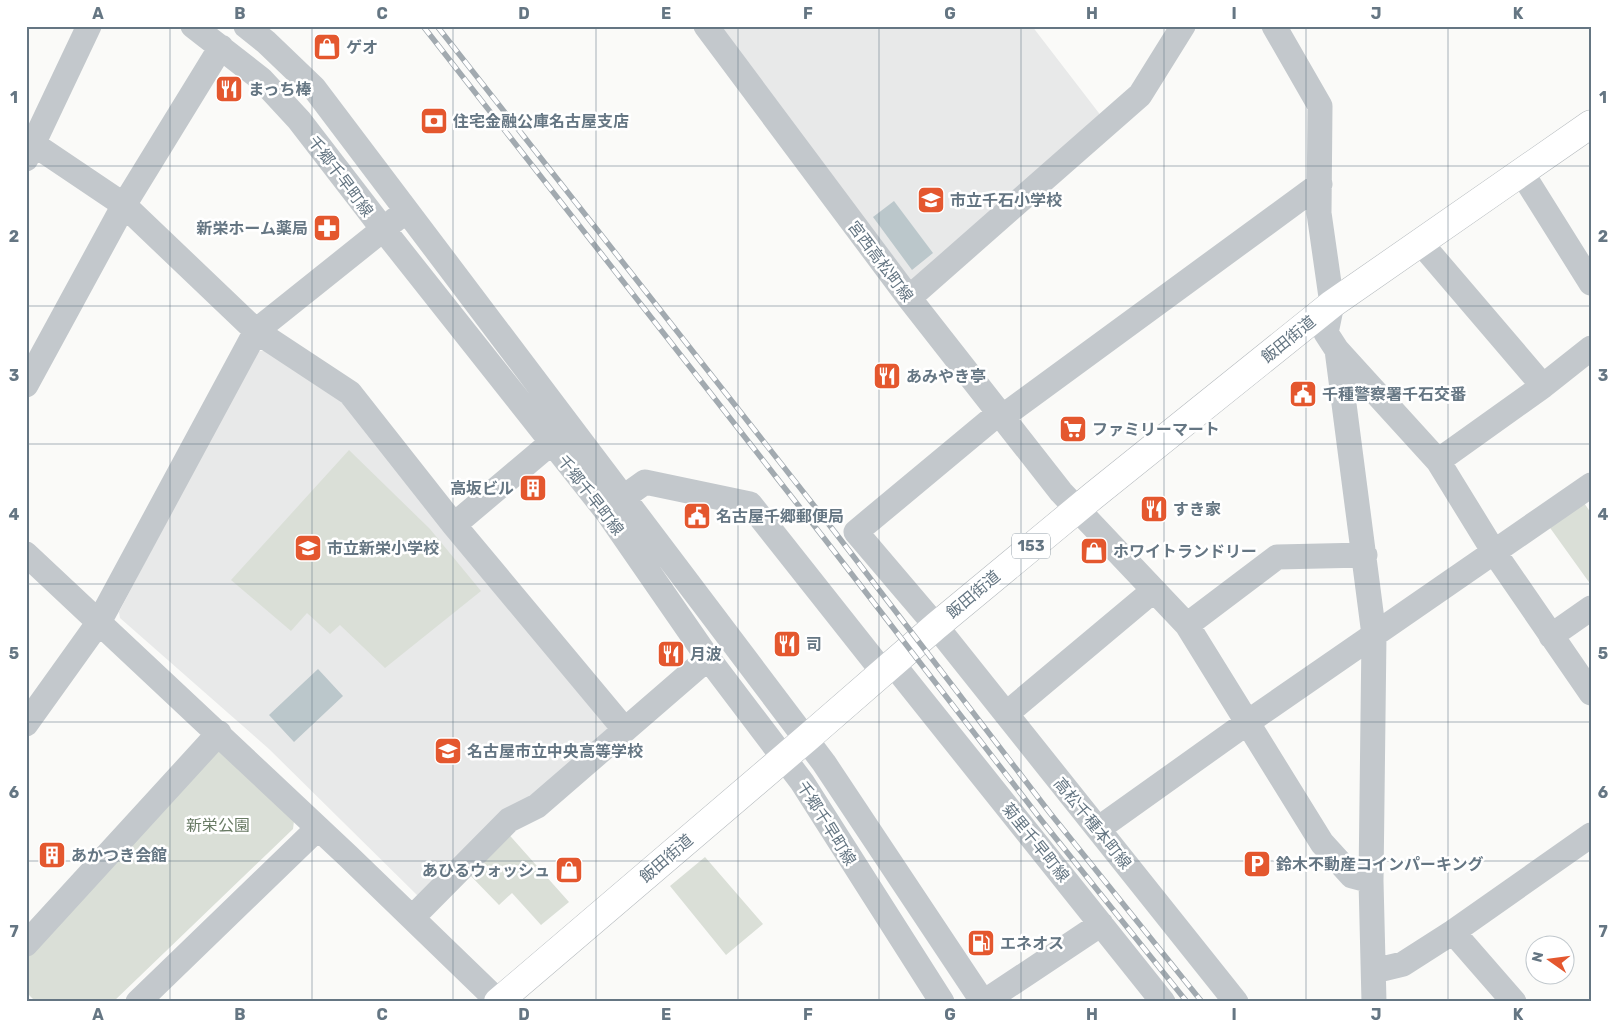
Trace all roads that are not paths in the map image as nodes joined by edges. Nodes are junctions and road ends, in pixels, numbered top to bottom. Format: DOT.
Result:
graph roads {
  1 [pos="89,26"];
  2 [pos="192,26"];
  3 [pos="246,26"];
  4 [pos="706,26"];
  5 [pos="1183,26"];
  6 [pos="1274,26"];
  7 [pos="221,47"];
  8 [pos="1591,124"];
  9 [pos="29,148"];
  10 [pos="1522,173"];
  11 [pos="1320,184"];
  12 [pos="124,205"];
  13 [pos="406,210"];
  14 [pos="382,229"];
  15 [pos="1420,242"];
  16 [pos="1591,283"];
  17 [pos="909,298"];
  18 [pos="1332,304"];
  19 [pos="256,332"];
  20 [pos="1591,348"];
  21 [pos="1337,350"];
  22 [pos="26,385"];
  23 [pos="1543,386"];
  24 [pos="1001,415"];
  25 [pos="551,443"];
  26 [pos="1438,461"];
  27 [pos="1591,485"];
  28 [pos="624,496"];
  29 [pos="1069,500"];
  30 [pos="454,525"];
  31 [pos="1494,552"];
  32 [pos="26,554"];
  33 [pos="1365,555"];
  34 [pos="1154,590"];
  35 [pos="1591,608"];
  36 [pos="99,622"];
  37 [pos="1187,625"];
  38 [pos="943,635"];
  39 [pos="1374,635"];
  40 [pos="1551,636"];
  41 [pos="708,658"];
  42 [pos="895,673"];
  43 [pos="1591,693"];
  44 [pos="1006,714"];
  45 [pos="1248,722"];
  46 [pos="26,724"];
  47 [pos="625,730"];
  48 [pos="219,733"];
  49 [pos="806,739"];
  50 [pos="784,758"];
  51 [pos="318,828"];
  52 [pos="1098,829"];
  53 [pos="1591,835"];
  54 [pos="1371,881"];
  55 [pos="413,917"];
  56 [pos="1101,924"];
  57 [pos="1453,932"];
  58 [pos="26,944"];
  59 [pos="1374,971"];
  60 [pos="138,1002"];
  61 [pos="498,1002"];
  62 [pos="942,1002"];
  63 [pos="983,1002"];
  64 [pos="1163,1002"];
  65 [pos="1236,1002"];
  66 [pos="1374,1002"];
  67 [pos="1514,1002"];
  1 -- 9 [label="street"];
  2 -- 7 [label="street, 千郷千早町線"];
  3 -- 13 [label="street, 千郷千早町線"];
  4 -- 17 [label="street, 宮西高松町線"];
  5 -- 17 [label="street"];
  6 -- 11 [label="street"];
  7 -- 12 [label="street"];
  7 -- 14 [label="street, 千郷千早町線"];
  8 -- 10 [label="highway, 飯田街道 / 153"];
  9 -- 12 [label="street"];
  10 -- 15 [label="highway, 飯田街道 / 153"];
  10 -- 16 [label="street"];
  11 -- 18 [label="street"];
  11 -- 24 [label="street"];
  12 -- 19 [label="street"];
  12 -- 22 [label="street"];
  13 -- 14 [label="street"];
  13 -- 28 [label="street, 千郷千早町線"];
  14 -- 19 [label="street"];
  14 -- 25 [label="street, 千郷千早町線"];
  15 -- 18 [label="highway, 飯田街道 / 153"];
  15 -- 23 [label="street"];
  17 -- 24 [label="street, 宮西高松町線"];
  18 -- 21 [label="street"];
  18 -- 29 [label="highway, 飯田街道 / 153"];
  19 -- 30 [label="street"];
  19 -- 36 [label="street"];
  20 -- 23 [label="street"];
  21 -- 26 [label="street"];
  21 -- 33 [label="street"];
  23 -- 26 [label="street"];
  24 -- 29 [label="street, 宮西高松町線"];
  24 -- 38 [label="street, 高松千種本町線"];
  25 -- 30 [label="street"];
  25 -- 41 [label="street, 千郷千早町線"];
  26 -- 31 [label="street"];
  27 -- 31 [label="street"];
  28 -- 42 [label="street, 菊里千早町線"];
  28 -- 49 [label="street, 千郷千早町線"];
  29 -- 34 [label="street, 宮西高松町線"];
  29 -- 38 [label="highway, 飯田街道 / 153"];
  30 -- 47 [label="street"];
  31 -- 39 [label="street"];
  31 -- 40 [label="street"];
  32 -- 36 [label="street"];
  33 -- 37 [label="street"];
  33 -- 39 [label="street"];
  34 -- 37 [label="street, 宮西高松町線"];
  34 -- 44 [label="street"];
  35 -- 40 [label="street"];
  36 -- 46 [label="street"];
  36 -- 48 [label="street"];
  37 -- 45 [label="street, 宮西高松町線"];
  38 -- 42 [label="highway, 飯田街道 / 153"];
  38 -- 44 [label="street, 高松千種本町線"];
  39 -- 45 [label="street"];
  39 -- 54 [label="street"];
  40 -- 43 [label="street"];
  41 -- 47 [label="street"];
  41 -- 50 [label="street, 千郷千早町線"];
  42 -- 49 [label="highway, 飯田街道 / 153"];
  42 -- 56 [label="street, 菊里千早町線"];
  44 -- 52 [label="street, 高松千種本町線"];
  45 -- 52 [label="street"];
  45 -- 54 [label="street, 宮西高松町線"];
  47 -- 55 [label="street"];
  48 -- 51 [label="street"];
  48 -- 58 [label="street"];
  49 -- 50 [label="highway, 飯田街道 / 153"];
  49 -- 63 [label="street, 千郷千早町線"];
  50 -- 61 [label="highway, 飯田街道 / 153"];
  50 -- 62 [label="street, 千郷千早町線"];
  51 -- 55 [label="street"];
  51 -- 60 [label="street"];
  52 -- 65 [label="street, 高松千種本町線"];
  53 -- 57 [label="street"];
  54 -- 59 [label="street"];
  55 -- 61 [label="street"];
  56 -- 63 [label="street"];
  56 -- 64 [label="street, 菊里千早町線"];
  57 -- 59 [label="street"];
  57 -- 67 [label="street"];
  59 -- 66 [label="street"];
}
